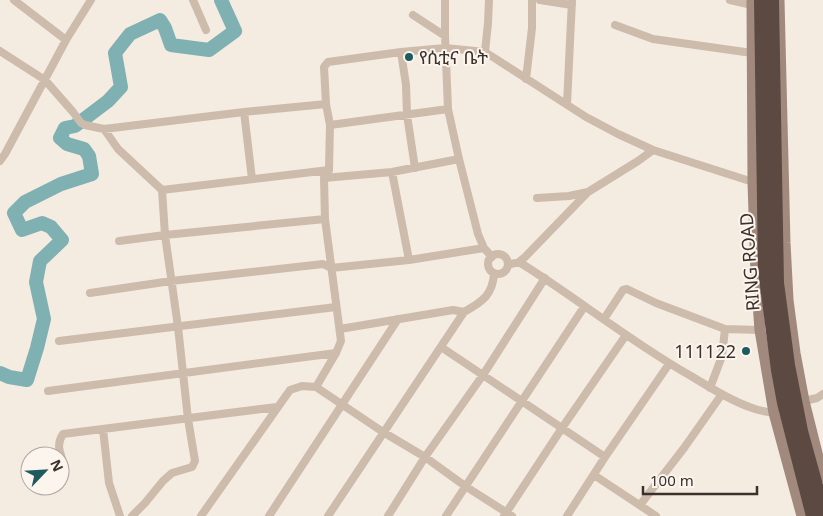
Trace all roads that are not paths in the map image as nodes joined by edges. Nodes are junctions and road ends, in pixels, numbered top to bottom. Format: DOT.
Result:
graph roads {
  1 [pos="14,0"];
  2 [pos="80,0"];
  3 [pos="192,0"];
  4 [pos="445,0"];
  5 [pos="489,0"];
  6 [pos="532,0"];
  7 [pos="540,0"];
  8 [pos="730,0"];
  9 [pos="772,0"];
  10 [pos="779,0"];
  11 [pos="572,2"];
  12 [pos="755,2"];
  13 [pos="90,3"];
  14 [pos="414,16"];
  15 [pos="615,26"];
  16 [pos="206,30"];
  17 [pos="445,36"];
  18 [pos="66,40"];
  19 [pos="445,48"];
  20 [pos="0,51"];
  21 [pos="401,52"];
  22 [pos="485,52"];
  23 [pos="752,53"];
  24 [pos="526,79"];
  25 [pos="45,80"];
  26 [pos="326,104"];
  27 [pos="567,104"];
  28 [pos="448,109"];
  29 [pos="244,112"];
  30 [pos="407,115"];
  31 [pos="330,125"];
  32 [pos="104,129"];
  33 [pos="653,150"];
  34 [pos="459,159"];
  35 [pos="0,161"];
  36 [pos="415,168"];
  37 [pos="329,170"];
  38 [pos="392,172"];
  39 [pos="324,178"];
  40 [pos="252,179"];
  41 [pos="753,182"];
  42 [pos="162,190"];
  43 [pos="588,192"];
  44 [pos="537,198"];
  45 [pos="324,220"];
  46 [pos="165,235"];
  47 [pos="119,241"];
  48 [pos="484,248"];
  49 [pos="492,257"];
  50 [pos="409,260"];
  51 [pos="519,262"];
  52 [pos="508,265"];
  53 [pos="331,268"];
  54 [pos="494,273"];
  55 [pos="545,278"];
  56 [pos="171,281"];
  57 [pos="90,292"];
  58 [pos="336,307"];
  59 [pos="584,307"];
  60 [pos="464,312"];
  61 [pos="398,319"];
  62 [pos="604,319"];
  63 [pos="178,328"];
  64 [pos="725,329"];
  65 [pos="340,330"];
  66 [pos="760,330"];
  67 [pos="626,335"];
  68 [pos="60,341"];
  69 [pos="441,347"];
  70 [pos="336,353"];
  71 [pos="669,364"];
  72 [pos="183,373"];
  73 [pos="484,375"];
  74 [pos="316,387"];
  75 [pos="710,388"];
  76 [pos="48,390"];
  77 [pos="722,394"];
  78 [pos="823,394"];
  79 [pos="804,401"];
  80 [pos="522,402"];
  81 [pos="341,404"];
  82 [pos="277,407"];
  83 [pos="774,413"];
  84 [pos="188,419"];
  85 [pos="562,428"];
  86 [pos="103,430"];
  87 [pos="383,432"];
  88 [pos="59,446"];
  89 [pos="425,457"];
  90 [pos="605,457"];
  91 [pos="594,476"];
  92 [pos="823,477"];
  93 [pos="465,486"];
  94 [pos="640,505"];
  95 [pos="823,511"];
  96 [pos="508,515"];
  97 [pos="120,516"];
  98 [pos="132,516"];
  99 [pos="201,516"];
  100 [pos="269,516"];
  101 [pos="328,516"];
  102 [pos="388,516"];
  103 [pos="446,516"];
  104 [pos="567,516"];
  105 [pos="656,516"];
  106 [pos="802,516"];
  107 [pos="813,516"];
  1 -- 18 [label="street"];
  2 -- 13 [label="street"];
  3 -- 16 [label="street"];
  4 -- 17 [label="street"];
  5 -- 22 [label="street"];
  6 -- 24 [label="street"];
  7 -- 11 [label="street"];
  8 -- 12 [label="street"];
  9 -- 95 [label="highway, RING ROAD"];
  10 -- 79 [label="street"];
  11 -- 27 [label="street"];
  12 -- 23 [label="street"];
  12 -- 107 [label="highway, RING ROAD"];
  13 -- 18 [label="street"];
  14 -- 17 [label="street"];
  15 -- 23 [label="street"];
  17 -- 19 [label="street"];
  18 -- 25 [label="street"];
  19 -- 21 [label="street"];
  19 -- 22 [label="street"];
  19 -- 28 [label="street"];
  20 -- 25 [label="street"];
  21 -- 26 [label="street"];
  21 -- 30 [label="street"];
  22 -- 24 [label="street"];
  23 -- 41 [label="street"];
  24 -- 27 [label="street"];
  25 -- 32 [label="street"];
  25 -- 35 [label="street"];
  26 -- 29 [label="street"];
  26 -- 31 [label="street"];
  27 -- 33 [label="street"];
  28 -- 30 [label="street"];
  28 -- 34 [label="street"];
  29 -- 32 [label="street"];
  29 -- 40 [label="street"];
  30 -- 31 [label="street"];
  30 -- 36 [label="street"];
  31 -- 37 [label="street"];
  32 -- 42 [label="street"];
  33 -- 41 [label="street"];
  33 -- 43 [label="street"];
  34 -- 36 [label="street"];
  34 -- 48 [label="street"];
  36 -- 38 [label="street"];
  37 -- 39 [label="street"];
  37 -- 40 [label="street"];
  38 -- 39 [label="street"];
  38 -- 50 [label="street"];
  39 -- 45 [label="street"];
  40 -- 42 [label="street"];
  41 -- 66 [label="street"];
  42 -- 46 [label="street"];
  43 -- 44 [label="street"];
  43 -- 51 [label="street"];
  45 -- 46 [label="street"];
  45 -- 53 [label="street"];
  46 -- 47 [label="street"];
  46 -- 56 [label="street"];
  48 -- 49 [label="street"];
  48 -- 50 [label="street"];
  49 -- 52 [label="street"];
  49 -- 54 [label="street"];
  50 -- 53 [label="street"];
  51 -- 52 [label="street"];
  51 -- 55 [label="street"];
  52 -- 54 [label="street"];
  53 -- 56 [label="street"];
  53 -- 58 [label="street"];
  54 -- 60 [label="street"];
  55 -- 59 [label="street"];
  55 -- 73 [label="street"];
  56 -- 57 [label="street"];
  56 -- 63 [label="street"];
  58 -- 63 [label="street"];
  58 -- 65 [label="street"];
  59 -- 62 [label="street"];
  59 -- 80 [label="street"];
  60 -- 61 [label="street"];
  60 -- 69 [label="street"];
  61 -- 65 [label="street"];
  61 -- 81 [label="street"];
  62 -- 64 [label="street"];
  62 -- 67 [label="street"];
  63 -- 68 [label="street"];
  63 -- 72 [label="street"];
  64 -- 66 [label="street"];
  64 -- 75 [label="street"];
  65 -- 70 [label="street"];
  66 -- 83 [label="street"];
  67 -- 71 [label="street"];
  67 -- 85 [label="street"];
  69 -- 73 [label="street"];
  69 -- 87 [label="street"];
  70 -- 72 [label="street"];
  70 -- 74 [label="street"];
  71 -- 75 [label="street"];
  71 -- 90 [label="street"];
  72 -- 76 [label="street"];
  72 -- 84 [label="street"];
  73 -- 80 [label="street"];
  73 -- 89 [label="street"];
  74 -- 81 [label="street"];
  74 -- 82 [label="street"];
  75 -- 77 [label="street"];
  77 -- 83 [label="street"];
  77 -- 94 [label="street"];
  78 -- 79 [label="street"];
  79 -- 92 [label="street"];
  80 -- 85 [label="street"];
  80 -- 93 [label="street"];
  81 -- 87 [label="street"];
  81 -- 100 [label="street"];
  82 -- 84 [label="street"];
  82 -- 99 [label="street"];
  83 -- 106 [label="street"];
  84 -- 86 [label="street"];
  84 -- 98 [label="street"];
  85 -- 90 [label="street"];
  85 -- 96 [label="street"];
  86 -- 88 [label="street"];
  86 -- 97 [label="street"];
  87 -- 89 [label="street"];
  87 -- 101 [label="street"];
  89 -- 93 [label="street"];
  89 -- 102 [label="street"];
  90 -- 91 [label="street"];
  91 -- 94 [label="street"];
  91 -- 104 [label="street"];
  93 -- 96 [label="street"];
  93 -- 103 [label="street"];
  94 -- 105 [label="street"];
}
